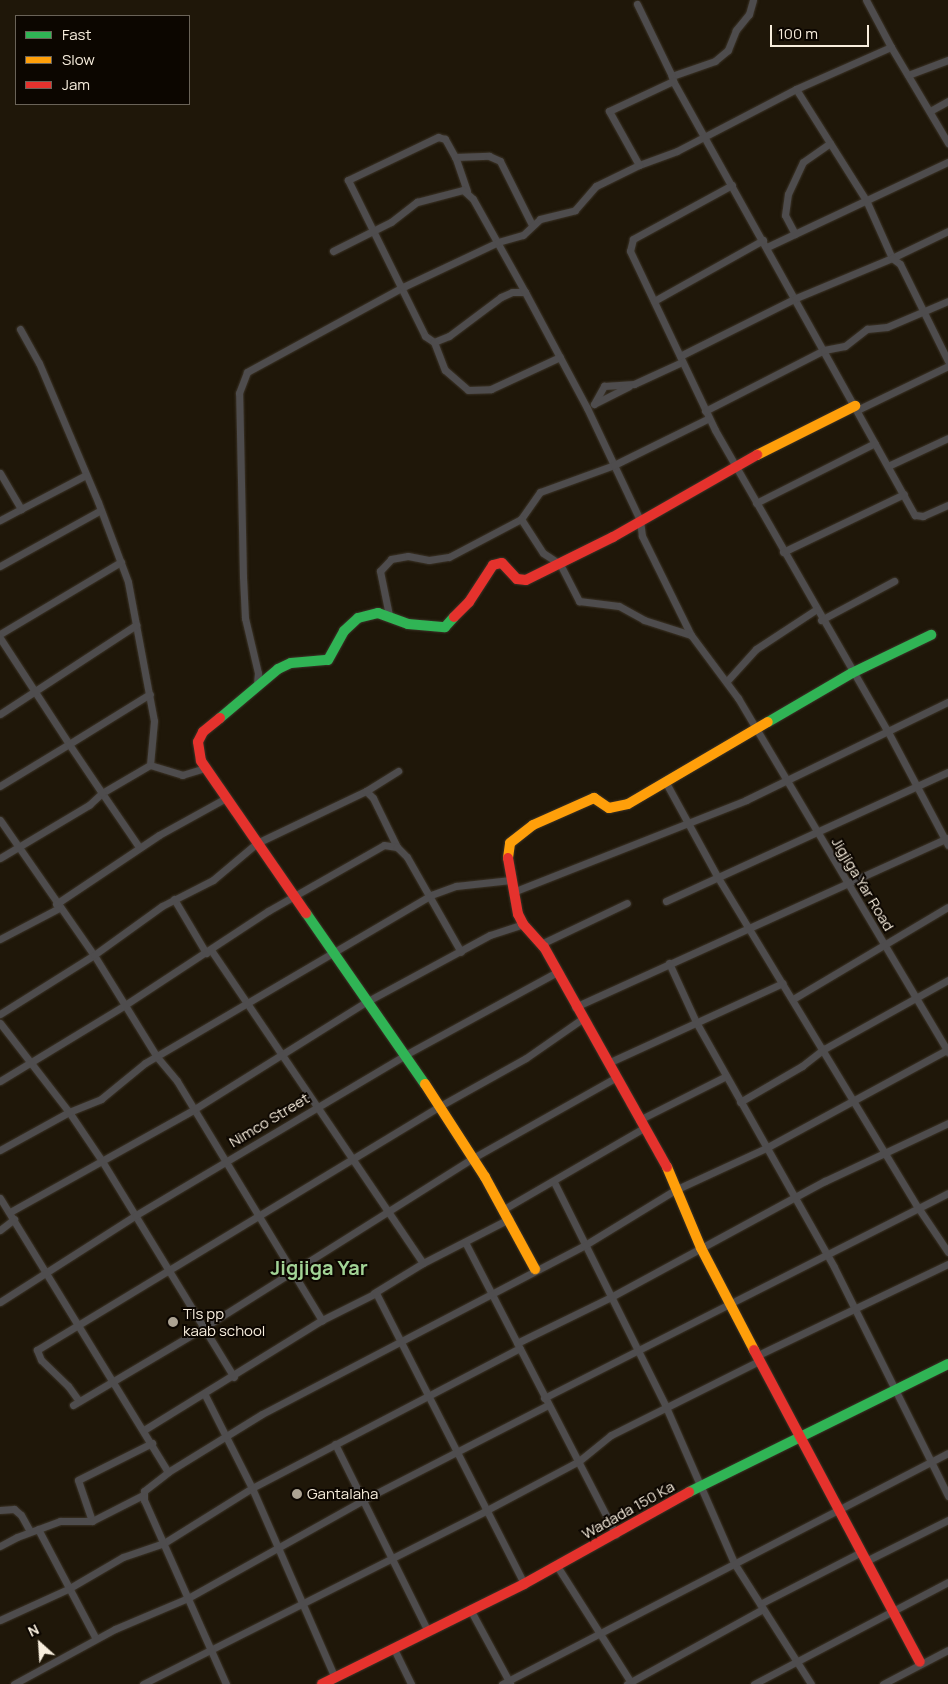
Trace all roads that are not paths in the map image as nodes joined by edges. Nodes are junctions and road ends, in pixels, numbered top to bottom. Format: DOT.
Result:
graph roads {
  1 [pos="753,0"];
  2 [pos="866,0"];
  3 [pos="637,4"];
  4 [pos="891,47"];
  5 [pos="948,60"];
  6 [pos="908,76"];
  7 [pos="673,79"];
  8 [pos="796,89"];
  9 [pos="948,101"];
  10 [pos="930,111"];
  11 [pos="703,135"];
  12 [pos="830,143"];
  13 [pos="948,143"];
  14 [pos="455,157"];
  15 [pos="948,162"];
  16 [pos="639,165"];
  17 [pos="732,185"];
  18 [pos="467,191"];
  19 [pos="866,200"];
  20 [pos="532,225"];
  21 [pos="374,230"];
  22 [pos="948,231"];
  23 [pos="795,234"];
  24 [pos="763,240"];
  25 [pos="498,242"];
  26 [pos="768,248"];
  27 [pos="333,251"];
  28 [pos="892,258"];
  29 [pos="403,287"];
  30 [pos="525,292"];
  31 [pos="796,298"];
  32 [pos="654,300"];
  33 [pos="948,301"];
  34 [pos="921,312"];
  35 [pos="20,329"];
  36 [pos="434,342"];
  37 [pos="824,350"];
  38 [pos="560,357"];
  39 [pos="681,359"];
  40 [pos="948,361"];
  41 [pos="948,366"];
  42 [pos="634,384"];
  43 [pos="594,404"];
  44 [pos="587,408"];
  45 [pos="856,408"];
  46 [pos="705,411"];
  47 [pos="709,418"];
  48 [pos="948,438"];
  49 [pos="875,443"];
  50 [pos="614,465"];
  51 [pos="735,466"];
  52 [pos="888,466"];
  53 [pos="0,473"];
  54 [pos="86,475"];
  55 [pos="904,494"];
  56 [pos="756,503"];
  57 [pos="948,504"];
  58 [pos="21,508"];
  59 [pos="101,510"];
  60 [pos="521,519"];
  61 [pos="0,520"];
  62 [pos="640,520"];
  63 [pos="784,552"];
  64 [pos="121,562"];
  65 [pos="560,564"];
  66 [pos="0,566"];
  67 [pos="894,581"];
  68 [pos="818,609"];
  69 [pos="388,615"];
  70 [pos="821,620"];
  71 [pos="136,626"];
  72 [pos="691,635"];
  73 [pos="931,635"];
  74 [pos="0,636"];
  75 [pos="852,673"];
  76 [pos="727,681"];
  77 [pos="257,684"];
  78 [pos="34,692"];
  79 [pos="150,694"];
  80 [pos="948,702"];
  81 [pos="0,714"];
  82 [pos="755,730"];
  83 [pos="887,730"];
  84 [pos="69,744"];
  85 [pos="150,765"];
  86 [pos="205,768"];
  87 [pos="398,771"];
  88 [pos="948,772"];
  89 [pos="665,782"];
  90 [pos="786,782"];
  91 [pos="0,786"];
  92 [pos="917,786"];
  93 [pos="366,791"];
  94 [pos="102,793"];
  95 [pos="226,798"];
  96 [pos="0,820"];
  97 [pos="688,824"];
  98 [pos="816,831"];
  99 [pos="947,840"];
  100 [pos="257,843"];
  101 [pos="18,846"];
  102 [pos="139,847"];
  103 [pos="397,847"];
  104 [pos="0,858"];
  105 [pos="718,876"];
  106 [pos="511,880"];
  107 [pos="847,886"];
  108 [pos="513,892"];
  109 [pos="431,895"];
  110 [pos="292,898"];
  111 [pos="174,899"];
  112 [pos="666,901"];
  113 [pos="627,903"];
  114 [pos="58,906"];
  115 [pos="948,907"];
  116 [pos="523,924"];
  117 [pos="750,929"];
  118 [pos="0,939"];
  119 [pos="541,944"];
  120 [pos="883,946"];
  121 [pos="331,951"];
  122 [pos="208,952"];
  123 [pos="461,952"];
  124 [pos="94,956"];
  125 [pos="669,962"];
  126 [pos="557,972"];
  127 [pos="948,980"];
  128 [pos="783,983"];
  129 [pos="915,998"];
  130 [pos="792,999"];
  131 [pos="366,1002"];
  132 [pos="246,1004"];
  133 [pos="125,1005"];
  134 [pos="576,1007"];
  135 [pos="0,1014"];
  136 [pos="582,1020"];
  137 [pos="696,1022"];
  138 [pos="0,1023"];
  139 [pos="824,1049"];
  140 [pos="948,1051"];
  141 [pos="283,1054"];
  142 [pos="404,1055"];
  143 [pos="157,1057"];
  144 [pos="31,1062"];
  145 [pos="608,1063"];
  146 [pos="726,1076"];
  147 [pos="615,1078"];
  148 [pos="0,1081"];
  149 [pos="854,1100"];
  150 [pos="740,1102"];
  151 [pos="319,1106"];
  152 [pos="440,1106"];
  153 [pos="193,1110"];
  154 [pos="69,1112"];
  155 [pos="948,1123"];
  156 [pos="641,1124"];
  157 [pos="766,1148"];
  158 [pos="0,1150"];
  159 [pos="886,1151"];
  160 [pos="473,1158"];
  161 [pos="353,1159"];
  162 [pos="227,1161"];
  163 [pos="102,1162"];
  164 [pos="554,1182"];
  165 [pos="675,1190"];
  166 [pos="948,1193"];
  167 [pos="0,1198"];
  168 [pos="796,1198"];
  169 [pos="504,1209"];
  170 [pos="919,1209"];
  171 [pos="389,1211"];
  172 [pos="12,1215"];
  173 [pos="136,1215"];
  174 [pos="260,1217"];
  175 [pos="508,1219"];
  176 [pos="0,1230"];
  177 [pos="465,1242"];
  178 [pos="585,1244"];
  179 [pos="701,1248"];
  180 [pos="948,1252"];
  181 [pos="827,1254"];
  182 [pos="423,1263"];
  183 [pos="948,1264"];
  184 [pos="535,1269"];
  185 [pos="292,1270"];
  186 [pos="169,1271"];
  187 [pos="48,1272"];
  188 [pos="491,1291"];
  189 [pos="374,1293"];
  190 [pos="611,1297"];
  191 [pos="0,1302"];
  192 [pos="729,1304"];
  193 [pos="855,1308"];
  194 [pos="322,1320"];
  195 [pos="78,1326"];
  196 [pos="203,1328"];
  197 [pos="400,1343"];
  198 [pos="518,1345"];
  199 [pos="638,1351"];
  200 [pos="757,1358"];
  201 [pos="948,1364"];
  202 [pos="234,1377"];
  203 [pos="114,1382"];
  204 [pos="894,1390"];
  205 [pos="205,1395"];
  206 [pos="426,1396"];
  207 [pos="546,1401"];
  208 [pos="666,1406"];
  209 [pos="144,1430"];
  210 [pos="225,1436"];
  211 [pos="800,1439"];
  212 [pos="152,1443"];
  213 [pos="336,1444"];
  214 [pos="455,1453"];
  215 [pos="948,1453"];
  216 [pos="579,1461"];
  217 [pos="931,1462"];
  218 [pos="168,1472"];
  219 [pos="702,1486"];
  220 [pos="252,1488"];
  221 [pos="143,1495"];
  222 [pos="948,1496"];
  223 [pos="364,1499"];
  224 [pos="838,1509"];
  225 [pos="0,1510"];
  226 [pos="485,1511"];
  227 [pos="948,1520"];
  228 [pos="92,1521"];
  229 [pos="34,1530"];
  230 [pos="616,1534"];
  231 [pos="164,1543"];
  232 [pos="0,1546"];
  233 [pos="278,1546"];
  234 [pos="861,1552"];
  235 [pos="393,1558"];
  236 [pos="866,1562"];
  237 [pos="734,1563"];
  238 [pos="557,1566"];
  239 [pos="948,1582"];
  240 [pos="524,1584"];
  241 [pos="68,1589"];
  242 [pos="188,1598"];
  243 [pos="300,1604"];
  244 [pos="761,1607"];
  245 [pos="471,1611"];
  246 [pos="892,1611"];
  247 [pos="0,1620"];
  248 [pos="428,1631"];
  249 [pos="598,1633"];
  250 [pos="96,1639"];
  251 [pos="394,1649"];
  252 [pos="211,1650"];
  253 [pos="948,1650"];
  254 [pos="796,1662"];
  255 [pos="920,1662"];
  256 [pos="335,1678"];
  257 [pos="507,1683"];
  258 [pos="630,1683"];
  259 [pos="14,1684"];
  260 [pos="143,1684"];
  261 [pos="226,1684"];
  262 [pos="322,1684"];
  263 [pos="410,1684"];
  264 [pos="754,1684"];
  265 [pos="811,1684"];
  266 [pos="882,1684"];
  1 -- 7 [label="street"];
  2 -- 4 [label="street"];
  3 -- 7 [label="street"];
  4 -- 6 [label="street"];
  4 -- 8 [label="street"];
  5 -- 6 [label="street"];
  6 -- 10 [label="street"];
  7 -- 11 [label="street"];
  7 -- 16 [label="street"];
  8 -- 11 [label="street"];
  8 -- 12 [label="street"];
  9 -- 10 [label="street"];
  10 -- 13 [label="street"];
  11 -- 16 [label="street"];
  11 -- 17 [label="street"];
  12 -- 19 [label="street"];
  12 -- 23 [label="street"];
  14 -- 18 [label="street, Jigjiga Yar Road"];
  14 -- 20 [label="street"];
  14 -- 21 [label="street, Jigjiga Yar Road"];
  15 -- 19 [label="street"];
  16 -- 20 [label="street"];
  17 -- 24 [label="street"];
  17 -- 32 [label="street"];
  18 -- 21 [label="street"];
  18 -- 25 [label="street, Jigjiga Yar Road"];
  19 -- 23 [label="street"];
  19 -- 28 [label="street"];
  20 -- 25 [label="street"];
  21 -- 27 [label="street"];
  21 -- 29 [label="street"];
  22 -- 28 [label="street"];
  23 -- 26 [label="street"];
  24 -- 26 [label="street"];
  24 -- 32 [label="street"];
  25 -- 29 [label="street"];
  25 -- 30 [label="street, Jigjiga Yar Road"];
  26 -- 31 [label="street"];
  28 -- 31 [label="street"];
  28 -- 34 [label="street"];
  29 -- 36 [label="street"];
  29 -- 77 [label="street"];
  30 -- 36 [label="street"];
  30 -- 38 [label="street, Jigjiga Yar Road"];
  31 -- 37 [label="street"];
  31 -- 39 [label="street"];
  32 -- 39 [label="street"];
  33 -- 34 [label="street"];
  34 -- 37 [label="street"];
  34 -- 40 [label="street"];
  35 -- 54 [label="street"];
  36 -- 38 [label="street"];
  37 -- 45 [label="street"];
  37 -- 46 [label="street"];
  38 -- 44 [label="street, Jigjiga Yar Road"];
  39 -- 42 [label="street"];
  39 -- 46 [label="street"];
  41 -- 45 [label="street"];
  42 -- 43 [label="street"];
  42 -- 43 [label="street"];
  43 -- 44 [label="street"];
  44 -- 50 [label="street, Jigjiga Yar Road"];
  45 -- 49 [label="street"];
  45 -- 51 [label="street"];
  46 -- 47 [label="street"];
  47 -- 50 [label="street"];
  47 -- 51 [label="street"];
  48 -- 52 [label="street"];
  49 -- 52 [label="street"];
  49 -- 56 [label="street"];
  50 -- 60 [label="street"];
  50 -- 62 [label="street, Jigjiga Yar Road"];
  51 -- 56 [label="street"];
  51 -- 62 [label="street"];
  52 -- 55 [label="street"];
  53 -- 58 [label="street"];
  54 -- 58 [label="street"];
  54 -- 59 [label="street"];
  55 -- 57 [label="street"];
  55 -- 63 [label="street"];
  56 -- 63 [label="street"];
  58 -- 61 [label="street"];
  59 -- 64 [label="street"];
  59 -- 66 [label="street"];
  60 -- 65 [label="street"];
  60 -- 69 [label="street"];
  62 -- 65 [label="street"];
  62 -- 72 [label="street, Jigjiga Yar Road"];
  63 -- 68 [label="street"];
  64 -- 71 [label="street"];
  64 -- 74 [label="street"];
  65 -- 69 [label="street"];
  65 -- 72 [label="street"];
  67 -- 70 [label="street"];
  68 -- 70 [label="street"];
  68 -- 76 [label="street"];
  69 -- 77 [label="street"];
  70 -- 75 [label="street"];
  71 -- 78 [label="street"];
  71 -- 79 [label="street"];
  72 -- 76 [label="street, Jigjiga Yar Road"];
  73 -- 75 [label="street"];
  74 -- 78 [label="street"];
  75 -- 82 [label="street"];
  75 -- 83 [label="street"];
  76 -- 82 [label="street, Jigjiga Yar Road"];
  77 -- 86 [label="street"];
  78 -- 81 [label="street"];
  78 -- 84 [label="street"];
  79 -- 84 [label="street"];
  79 -- 85 [label="street"];
  80 -- 83 [label="street"];
  82 -- 89 [label="street"];
  82 -- 90 [label="street, Jigjiga Yar Road"];
  83 -- 90 [label="street"];
  83 -- 92 [label="street"];
  84 -- 91 [label="street"];
  84 -- 94 [label="street"];
  85 -- 86 [label="street"];
  85 -- 94 [label="street"];
  86 -- 95 [label="street"];
  87 -- 93 [label="street"];
  88 -- 92 [label="street"];
  89 -- 97 [label="street"];
  89 -- 106 [label="street"];
  90 -- 97 [label="street"];
  90 -- 98 [label="street, Jigjiga Yar Road"];
  92 -- 98 [label="street"];
  92 -- 99 [label="street"];
  93 -- 100 [label="street"];
  93 -- 103 [label="street"];
  94 -- 101 [label="street"];
  94 -- 102 [label="street"];
  95 -- 100 [label="street"];
  95 -- 102 [label="street"];
  96 -- 101 [label="street"];
  97 -- 105 [label="street"];
  97 -- 108 [label="street"];
  98 -- 105 [label="street"];
  98 -- 107 [label="street, Jigjiga Yar Road"];
  99 -- 107 [label="street"];
  100 -- 110 [label="street"];
  100 -- 111 [label="street"];
  101 -- 104 [label="street"];
  101 -- 114 [label="street"];
  102 -- 114 [label="street"];
  103 -- 109 [label="street"];
  103 -- 110 [label="street"];
  105 -- 112 [label="street"];
  105 -- 117 [label="street"];
  106 -- 108 [label="street"];
  106 -- 109 [label="street"];
  107 -- 117 [label="street"];
  107 -- 120 [label="street, Jigjiga Yar Road"];
  108 -- 116 [label="street"];
  109 -- 121 [label="street"];
  109 -- 123 [label="street"];
  110 -- 121 [label="street"];
  110 -- 122 [label="street"];
  111 -- 122 [label="street"];
  111 -- 124 [label="street"];
  113 -- 119 [label="street"];
  114 -- 118 [label="street"];
  114 -- 124 [label="street"];
  115 -- 120 [label="street"];
  116 -- 119 [label="street"];
  116 -- 123 [label="street"];
  117 -- 125 [label="street"];
  117 -- 128 [label="street"];
  119 -- 126 [label="street"];
  120 -- 129 [label="street, Jigjiga Yar Road"];
  120 -- 130 [label="street"];
  121 -- 131 [label="street"];
  121 -- 132 [label="street"];
  122 -- 132 [label="street"];
  122 -- 133 [label="street"];
  123 -- 131 [label="street"];
  124 -- 133 [label="street"];
  124 -- 135 [label="street"];
  125 -- 134 [label="street"];
  125 -- 137 [label="street"];
  126 -- 134 [label="street"];
  126 -- 142 [label="street, Nimco Street"];
  127 -- 129 [label="street"];
  128 -- 130 [label="street"];
  128 -- 137 [label="street"];
  129 -- 139 [label="street"];
  129 -- 140 [label="street, Jigjiga Yar Road"];
  130 -- 139 [label="street"];
  131 -- 141 [label="street"];
  131 -- 142 [label="street"];
  132 -- 141 [label="street"];
  132 -- 143 [label="street"];
  133 -- 143 [label="street"];
  133 -- 144 [label="street"];
  134 -- 136 [label="street"];
  136 -- 145 [label="street"];
  136 -- 152 [label="street"];
  137 -- 145 [label="street"];
  137 -- 146 [label="street"];
  138 -- 144 [label="street"];
  139 -- 149 [label="street"];
  139 -- 150 [label="street"];
  140 -- 149 [label="street"];
  141 -- 151 [label="street"];
  141 -- 153 [label="street"];
  142 -- 151 [label="street, Nimco Street"];
  142 -- 152 [label="street"];
  143 -- 153 [label="street"];
  143 -- 154 [label="street"];
  144 -- 148 [label="street"];
  144 -- 154 [label="street"];
  145 -- 147 [label="street"];
  146 -- 150 [label="street"];
  146 -- 156 [label="street"];
  147 -- 156 [label="street"];
  147 -- 160 [label="street"];
  149 -- 157 [label="street"];
  149 -- 159 [label="street"];
  150 -- 157 [label="street"];
  151 -- 161 [label="street"];
  151 -- 162 [label="street, Nimco Street"];
  152 -- 160 [label="street"];
  152 -- 161 [label="street"];
  153 -- 162 [label="street"];
  153 -- 163 [label="street"];
  154 -- 158 [label="street"];
  154 -- 163 [label="street"];
  155 -- 159 [label="street"];
  156 -- 164 [label="street"];
  156 -- 165 [label="street"];
  157 -- 165 [label="street"];
  157 -- 168 [label="street"];
  159 -- 168 [label="street"];
  159 -- 170 [label="street"];
  160 -- 169 [label="street"];
  160 -- 171 [label="street"];
  161 -- 171 [label="street"];
  161 -- 174 [label="street"];
  162 -- 173 [label="street, Nimco Street"];
  162 -- 174 [label="street"];
  163 -- 172 [label="street"];
  163 -- 173 [label="street"];
  164 -- 169 [label="street"];
  164 -- 178 [label="street"];
  165 -- 178 [label="street"];
  165 -- 179 [label="street"];
  166 -- 170 [label="street"];
  167 -- 172 [label="street"];
  168 -- 179 [label="street"];
  168 -- 181 [label="street"];
  169 -- 175 [label="street"];
  170 -- 180 [label="street"];
  170 -- 181 [label="street"];
  171 -- 182 [label="street"];
  171 -- 185 [label="street"];
  172 -- 176 [label="street"];
  172 -- 187 [label="street"];
  173 -- 186 [label="street"];
  173 -- 187 [label="street, Nimco Street"];
  174 -- 185 [label="street"];
  174 -- 186 [label="street"];
  175 -- 177 [label="street"];
  175 -- 184 [label="street"];
  177 -- 182 [label="street"];
  177 -- 188 [label="street"];
  178 -- 184 [label="street"];
  178 -- 190 [label="street"];
  179 -- 190 [label="street"];
  179 -- 192 [label="street"];
  181 -- 192 [label="street"];
  181 -- 193 [label="street"];
  182 -- 189 [label="street"];
  183 -- 193 [label="street"];
  184 -- 188 [label="street"];
  185 -- 194 [label="street"];
  185 -- 196 [label="street"];
  186 -- 195 [label="street"];
  186 -- 196 [label="street"];
  187 -- 191 [label="street, Nimco Street"];
  187 -- 195 [label="street"];
  188 -- 197 [label="street"];
  188 -- 198 [label="street"];
  189 -- 194 [label="street"];
  189 -- 197 [label="street"];
  190 -- 198 [label="street"];
  190 -- 199 [label="street"];
  192 -- 199 [label="street"];
  192 -- 200 [label="street"];
  193 -- 200 [label="street"];
  193 -- 204 [label="street"];
  194 -- 202 [label="street"];
  195 -- 203 [label="street"];
  195 -- 203 [label="street"];
  196 -- 202 [label="street"];
  196 -- 203 [label="street"];
  197 -- 206 [label="street"];
  197 -- 210 [label="street"];
  198 -- 206 [label="street"];
  198 -- 207 [label="street"];
  199 -- 207 [label="street"];
  199 -- 208 [label="street"];
  200 -- 208 [label="street"];
  200 -- 211 [label="street"];
  201 -- 204 [label="street, Wadada 150 Ka"];
  202 -- 205 [label="street"];
  203 -- 209 [label="street"];
  204 -- 211 [label="street, Wadada 150 Ka"];
  204 -- 217 [label="street"];
  205 -- 209 [label="street"];
  205 -- 210 [label="street"];
  206 -- 213 [label="street"];
  206 -- 214 [label="street"];
  207 -- 214 [label="street"];
  207 -- 216 [label="street"];
  208 -- 216 [label="street"];
  208 -- 219 [label="street"];
  209 -- 212 [label="street"];
  210 -- 218 [label="street"];
  210 -- 220 [label="street"];
  211 -- 219 [label="street, Wadada 150 Ka"];
  211 -- 224 [label="street"];
  212 -- 218 [label="street"];
  212 -- 228 [label="street"];
  213 -- 220 [label="street"];
  213 -- 223 [label="street"];
  214 -- 223 [label="street"];
  214 -- 226 [label="street"];
  215 -- 217 [label="street"];
  216 -- 226 [label="street"];
  216 -- 230 [label="street"];
  217 -- 222 [label="street"];
  217 -- 224 [label="street"];
  218 -- 221 [label="street"];
  219 -- 230 [label="street, Wadada 150 Ka"];
  219 -- 237 [label="street"];
  220 -- 231 [label="street"];
  220 -- 233 [label="street"];
  221 -- 228 [label="street"];
  221 -- 231 [label="street"];
  223 -- 233 [label="street"];
  223 -- 235 [label="street"];
  224 -- 234 [label="street"];
  224 -- 237 [label="street"];
  225 -- 229 [label="street"];
  226 -- 235 [label="street"];
  226 -- 240 [label="street"];
  227 -- 236 [label="street"];
  228 -- 229 [label="street"];
  229 -- 232 [label="street"];
  229 -- 241 [label="street"];
  230 -- 238 [label="street, Wadada 150 Ka"];
  231 -- 241 [label="street"];
  231 -- 242 [label="street"];
  233 -- 242 [label="street"];
  233 -- 243 [label="street"];
  234 -- 236 [label="street"];
  234 -- 244 [label="street"];
  235 -- 243 [label="street"];
  235 -- 248 [label="street"];
  236 -- 246 [label="street"];
  237 -- 244 [label="street"];
  237 -- 249 [label="street"];
  238 -- 240 [label="street, Wadada 150 Ka"];
  238 -- 249 [label="street"];
  239 -- 246 [label="street"];
  240 -- 245 [label="street, Wadada 150 Ka"];
  241 -- 247 [label="street"];
  241 -- 250 [label="street"];
  242 -- 250 [label="street"];
  242 -- 252 [label="street"];
  243 -- 252 [label="street"];
  243 -- 256 [label="street"];
  244 -- 254 [label="street"];
  244 -- 258 [label="street"];
  245 -- 248 [label="street, Wadada 150 Ka"];
  245 -- 257 [label="street"];
  246 -- 254 [label="street"];
  246 -- 255 [label="street"];
  248 -- 251 [label="street, Wadada 150 Ka"];
  249 -- 257 [label="street"];
  249 -- 258 [label="street"];
  250 -- 259 [label="street"];
  251 -- 256 [label="street, Wadada 150 Ka"];
  251 -- 263 [label="street"];
  252 -- 260 [label="street"];
  252 -- 261 [label="street"];
  253 -- 255 [label="street"];
  254 -- 264 [label="street"];
  254 -- 265 [label="street"];
  255 -- 266 [label="street"];
  256 -- 262 [label="street, Wadada 150 Ka"];
}
